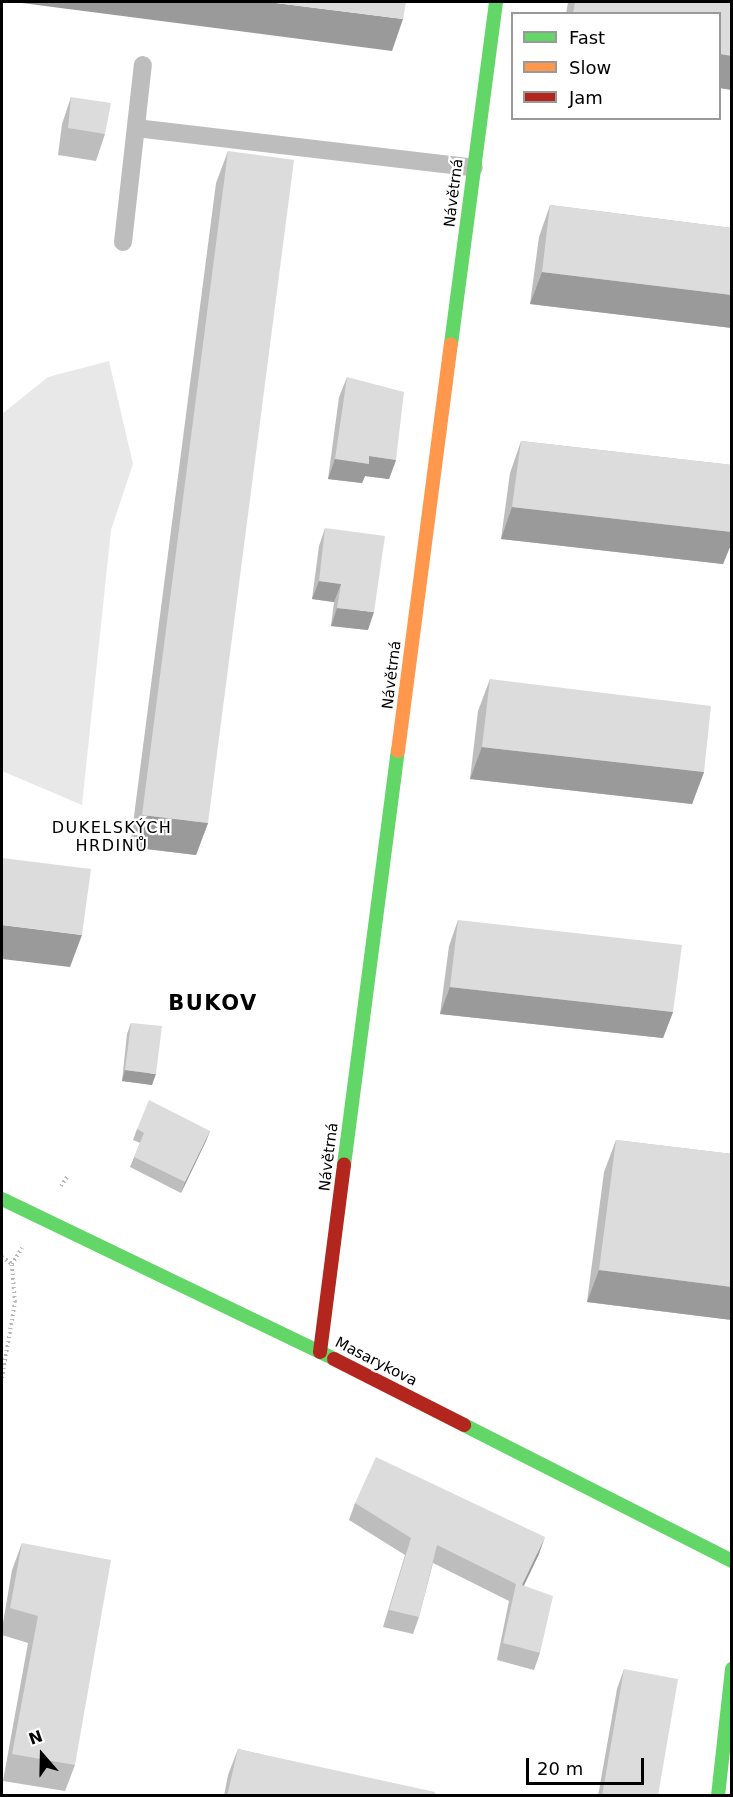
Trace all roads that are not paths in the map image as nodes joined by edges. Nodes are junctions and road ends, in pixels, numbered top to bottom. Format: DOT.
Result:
graph roads {
  1 [pos="496,2"];
  2 [pos="142,65"];
  3 [pos="136,128"];
  4 [pos="474,168"];
  5 [pos="123,242"];
  6 [pos="2,1199"];
  7 [pos="320,1352"];
  8 [pos="732,1561"];
  9 [pos="732,1669"];
  10 [pos="728,1754"];
  11 [pos="718,1796"];
  1 -- 4 [label="street, Návětrná"];
  2 -- 3 [label="lane"];
  3 -- 4 [label="lane"];
  3 -- 5 [label="lane"];
  4 -- 7 [label="street, Návětrná"];
  6 -- 7 [label="street, Masarykova"];
  7 -- 8 [label="street, Masarykova"];
  9 -- 10 [label="street"];
  10 -- 11 [label="street"];
}
